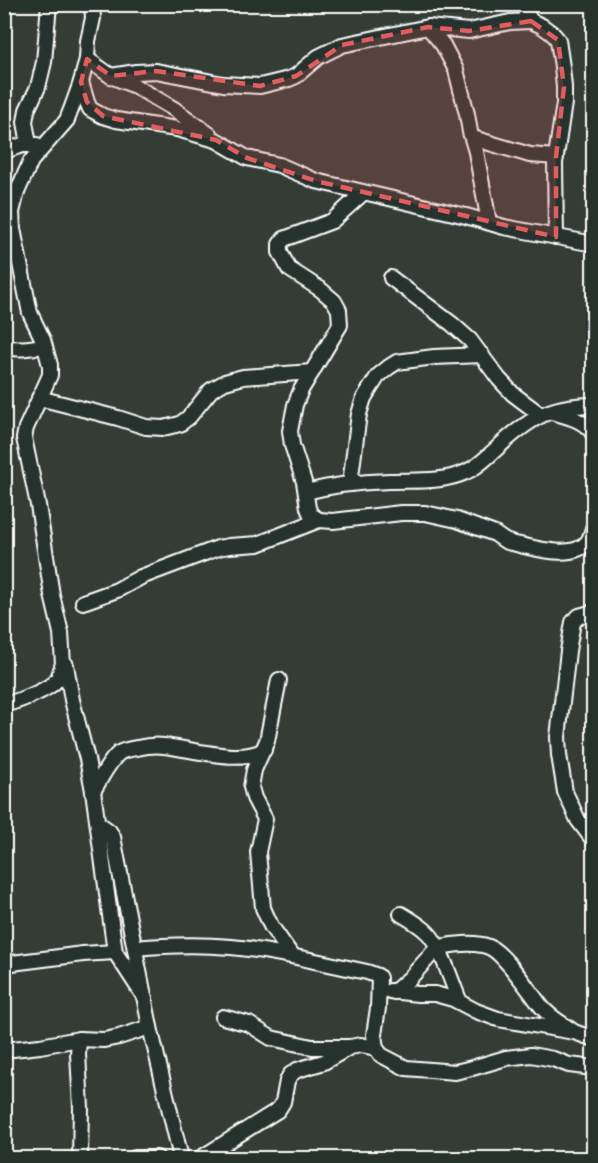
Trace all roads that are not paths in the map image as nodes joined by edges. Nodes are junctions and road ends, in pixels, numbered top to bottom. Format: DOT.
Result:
graph roads {
  1 [pos="49,4"];
  2 [pos="92,4"];
  3 [pos="524,4"];
  4 [pos="531,21"];
  5 [pos="428,27"];
  6 [pos="87,59"];
  7 [pos="111,76"];
  8 [pos="81,82"];
  9 [pos="90,110"];
  10 [pos="67,120"];
  11 [pos="476,139"];
  12 [pos="216,140"];
  13 [pos="30,144"];
  14 [pos="45,146"];
  15 [pos="4,151"];
  16 [pos="556,156"];
  17 [pos="363,193"];
  18 [pos="12,212"];
  19 [pos="489,222"];
  20 [pos="556,237"];
  21 [pos="4,244"];
  22 [pos="594,244"];
  23 [pos="391,278"];
  24 [pos="44,346"];
  25 [pos="4,347"];
  26 [pos="482,356"];
  27 [pos="312,372"];
  28 [pos="39,398"];
  29 [pos="594,405"];
  30 [pos="546,413"];
  31 [pos="594,435"];
  32 [pos="350,484"];
  33 [pos="306,492"];
  34 [pos="319,520"];
  35 [pos="594,526"];
  36 [pos="82,602"];
  37 [pos="594,612"];
  38 [pos="63,664"];
  39 [pos="279,680"];
  40 [pos="4,705"];
  41 [pos="264,750"];
  42 [pos="93,791"];
  43 [pos="98,823"];
  44 [pos="594,841"];
  45 [pos="401,914"];
  46 [pos="438,947"];
  47 [pos="135,948"];
  48 [pos="115,951"];
  49 [pos="292,956"];
  50 [pos="4,964"];
  51 [pos="379,989"];
  52 [pos="394,992"];
  53 [pos="145,998"];
  54 [pos="460,1002"];
  55 [pos="223,1017"];
  56 [pos="150,1027"];
  57 [pos="574,1032"];
  58 [pos="79,1039"];
  59 [pos="594,1039"];
  60 [pos="350,1047"];
  61 [pos="376,1048"];
  62 [pos="4,1050"];
  63 [pos="594,1068"];
  64 [pos="80,1158"];
  65 [pos="135,1158"];
  66 [pos="157,1158"];
  67 [pos="181,1158"];
  68 [pos="201,1158"];
  1 -- 13 [label="street"];
  2 -- 6 [label="street"];
  3 -- 4 [label="street"];
  4 -- 5 [label="street"];
  4 -- 16 [label="street"];
  5 -- 7 [label="street"];
  5 -- 19 [label="street"];
  6 -- 7 [label="street"];
  6 -- 8 [label="street"];
  7 -- 12 [label="street"];
  8 -- 9 [label="street"];
  8 -- 10 [label="street"];
  9 -- 10 [label="street"];
  9 -- 12 [label="street"];
  10 -- 14 [label="street"];
  11 -- 16 [label="street"];
  12 -- 17 [label="street"];
  13 -- 14 [label="street"];
  13 -- 15 [label="street"];
  14 -- 18 [label="street"];
  16 -- 20 [label="street"];
  17 -- 19 [label="street"];
  17 -- 27 [label="street"];
  18 -- 21 [label="street"];
  18 -- 24 [label="street"];
  19 -- 20 [label="street"];
  20 -- 22 [label="street"];
  23 -- 26 [label="street"];
  24 -- 25 [label="street"];
  24 -- 28 [label="street"];
  26 -- 30 [label="street"];
  26 -- 32 [label="street"];
  27 -- 28 [label="street"];
  27 -- 33 [label="street"];
  28 -- 38 [label="street"];
  29 -- 30 [label="street"];
  30 -- 31 [label="street"];
  30 -- 32 [label="street"];
  32 -- 33 [label="street"];
  33 -- 34 [label="street"];
  34 -- 35 [label="street"];
  34 -- 36 [label="street"];
  37 -- 44 [label="street"];
  38 -- 40 [label="street"];
  38 -- 42 [label="street"];
  39 -- 41 [label="street"];
  41 -- 42 [label="street"];
  41 -- 49 [label="street"];
  42 -- 43 [label="street"];
  43 -- 47 [label="street"];
  43 -- 48 [label="street"];
  45 -- 46 [label="street"];
  46 -- 52 [label="street"];
  46 -- 54 [label="street"];
  46 -- 57 [label="street"];
  47 -- 49 [label="street"];
  47 -- 53 [label="street"];
  48 -- 50 [label="street"];
  48 -- 53 [label="street"];
  49 -- 51 [label="street"];
  51 -- 52 [label="street"];
  51 -- 61 [label="street"];
  52 -- 54 [label="street"];
  53 -- 56 [label="street"];
  54 -- 57 [label="street"];
  55 -- 60 [label="street"];
  56 -- 58 [label="street"];
  56 -- 67 [label="street"];
  57 -- 59 [label="street"];
  58 -- 62 [label="street"];
  58 -- 64 [label="street"];
  60 -- 61 [label="street"];
  60 -- 68 [label="street"];
  61 -- 63 [label="street"];
  65 -- 66 [label="street"];
}
